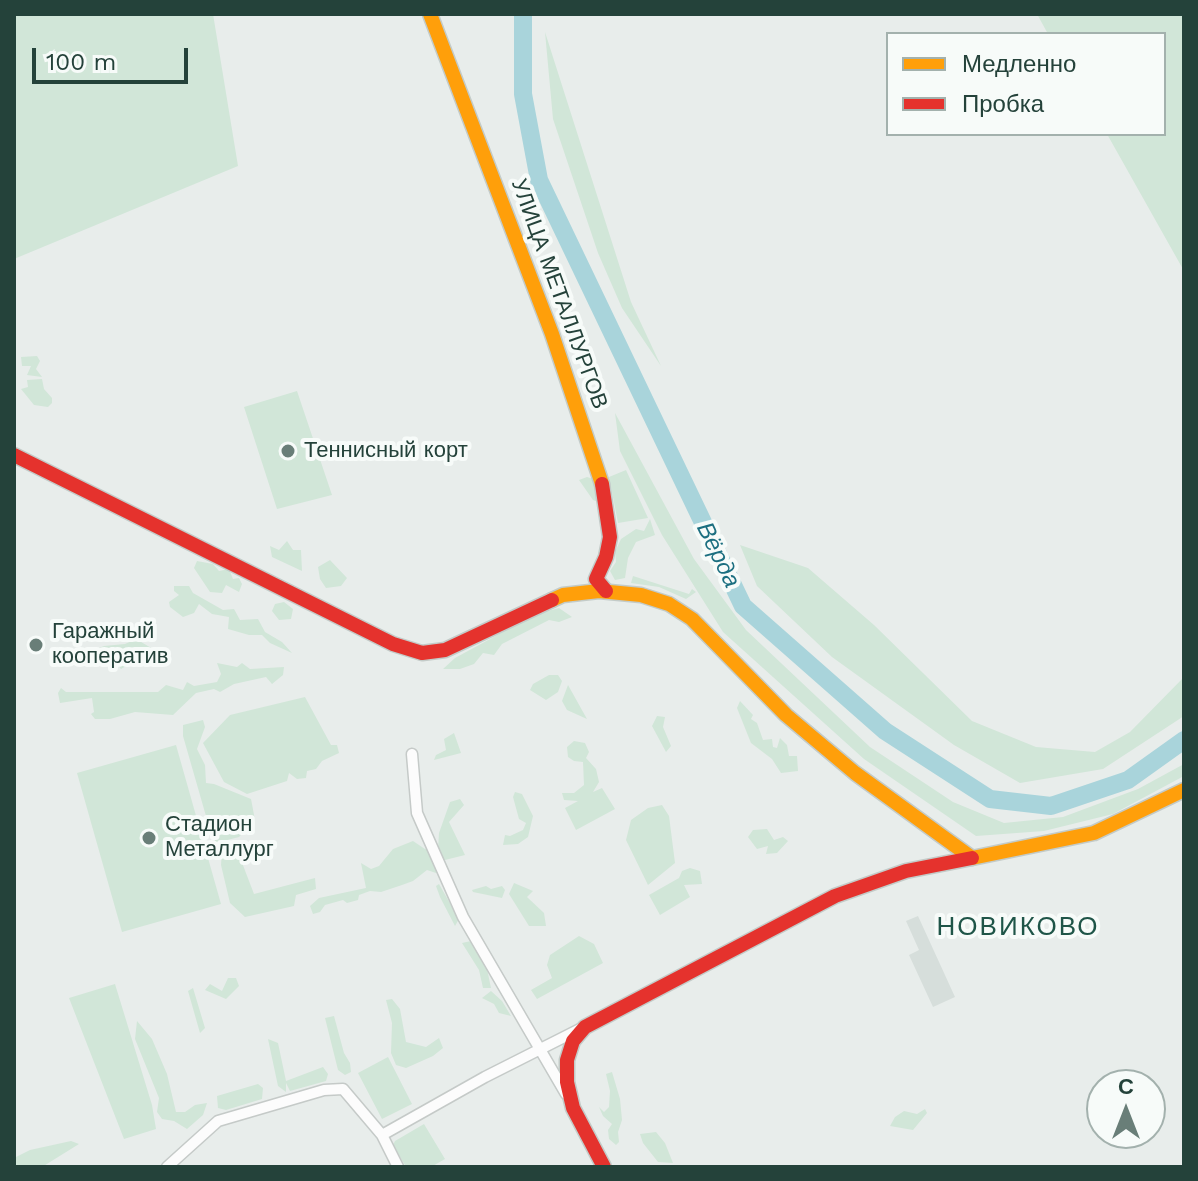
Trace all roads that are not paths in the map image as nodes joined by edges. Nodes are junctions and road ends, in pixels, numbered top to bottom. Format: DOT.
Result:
graph roads {
  1 [pos="430,14"];
  2 [pos="14,455"];
  3 [pos="606,591"];
  4 [pos="412,754"];
  5 [pos="1184,790"];
  6 [pos="972,858"];
  7 [pos="585,1027"];
  8 [pos="541,1049"];
  9 [pos="573,1108"];
  10 [pos="382,1135"];
  11 [pos="167,1167"];
  12 [pos="398,1167"];
  13 [pos="604,1167"];
  1 -- 3 [label="street, УЛИЦА МЕТАЛЛУРГОВ"];
  2 -- 3 [label="street"];
  3 -- 6 [label="street"];
  4 -- 8 [label="street"];
  5 -- 6 [label="street"];
  6 -- 7 [label="street"];
  7 -- 8 [label="street"];
  7 -- 9 [label="street"];
  8 -- 9 [label="street"];
  8 -- 10 [label="street"];
  9 -- 13 [label="street"];
  10 -- 11 [label="street"];
  10 -- 12 [label="street"];
}
